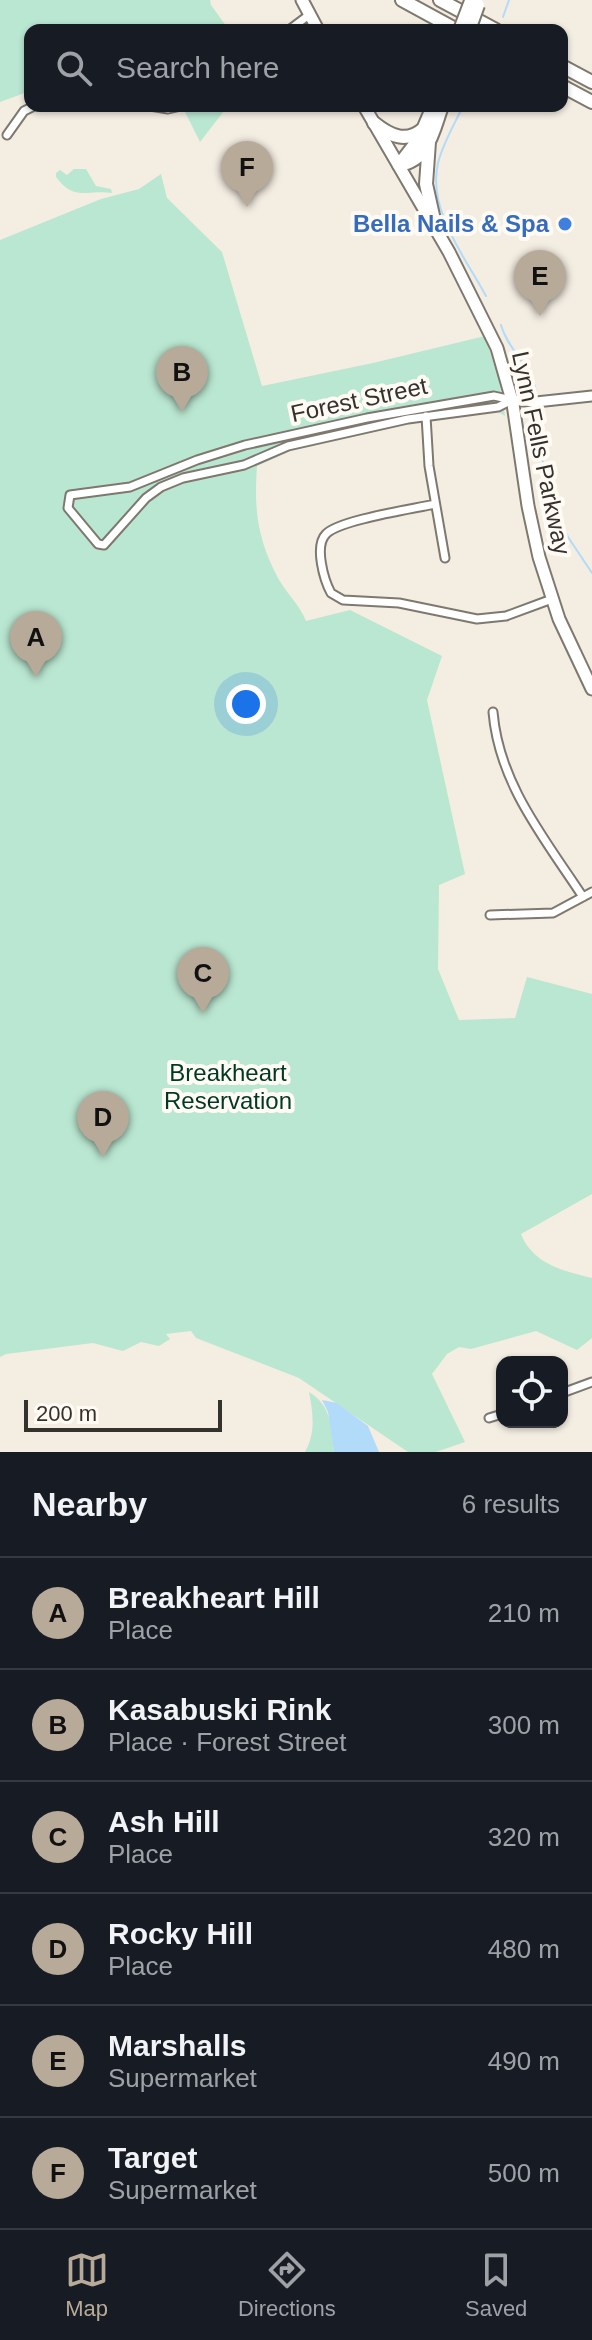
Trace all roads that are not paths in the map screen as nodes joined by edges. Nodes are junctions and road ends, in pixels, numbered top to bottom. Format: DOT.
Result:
graph roads {
  1 [pos="300,0"];
  2 [pos="402,0"];
  3 [pos="440,0"];
  4 [pos="475,1"];
  5 [pos="309,15"];
  6 [pos="297,24"];
  7 [pos="314,24"];
  8 [pos="448,24"];
  9 [pos="462,24"];
  10 [pos="470,24"];
  11 [pos="485,24"];
  12 [pos="568,69"];
  13 [pos="592,82"];
  14 [pos="568,89"];
  15 [pos="592,102"];
  16 [pos="24,111"];
  17 [pos="368,112"];
  18 [pos="431,112"];
  19 [pos="440,112"];
  20 [pos="374,123"];
  21 [pos="426,126"];
  22 [pos="7,135"];
  23 [pos="429,142"];
  24 [pos="399,165"];
  25 [pos="436,229"];
  26 [pos="592,396"];
  27 [pos="512,400"];
  28 [pos="426,416"];
  29 [pos="215,455"];
  30 [pos="219,469"];
  31 [pos="148,480"];
  32 [pos="154,492"];
  33 [pos="435,504"];
  34 [pos="445,558"];
  35 [pos="552,599"];
  36 [pos="592,689"];
  37 [pos="493,712"];
  38 [pos="592,892"];
  39 [pos="583,897"];
  40 [pos="490,915"];
  41 [pos="592,1382"];
  42 [pos="568,1391"];
  43 [pos="496,1416"];
  44 [pos="489,1418"];
  1 -- 5 [label="main road"];
  2 -- 8 [label="highway"];
  3 -- 11 [label="highway"];
  4 -- 9 [label="highway, bridge"];
  4 -- 10 [label="highway, bridge"];
  5 -- 6 [label="street"];
  5 -- 7 [label="main road"];
  12 -- 13 [label="highway"];
  14 -- 15 [label="highway"];
  16 -- 22 [label="street"];
  17 -- 20 [label="main road, Lynn Fells Parkway"];
  18 -- 21 [label="highway"];
  19 -- 23 [label="highway"];
  20 -- 21 [label="highway"];
  20 -- 24 [label="main road, Lynn Fells Parkway"];
  21 -- 24 [label="highway"];
  23 -- 24 [label="highway"];
  23 -- 25 [label="highway"];
  24 -- 25 [label="main road, Lynn Fells Parkway"];
  25 -- 27 [label="main road, Lynn Fells Parkway"];
  26 -- 27 [label="street, Forest Street"];
  27 -- 28 [label="street, Forest Street"];
  27 -- 29 [label="street, Forest Street"];
  27 -- 35 [label="main road, Lynn Fells Parkway"];
  28 -- 30 [label="street, Forest Street"];
  28 -- 33 [label="street"];
  29 -- 30 [label="street"];
  29 -- 31 [label="street, Forest Street"];
  30 -- 32 [label="street, Forest Street"];
  31 -- 32 [label="street"];
  31 -- 32 [label="street, Forest Street"];
  33 -- 34 [label="street"];
  33 -- 35 [label="street"];
  35 -- 36 [label="main road, Lynn Fells Parkway"];
  37 -- 39 [label="street"];
  38 -- 39 [label="street"];
  39 -- 40 [label="street"];
  41 -- 42 [label="street"];
  43 -- 44 [label="street"];
}
